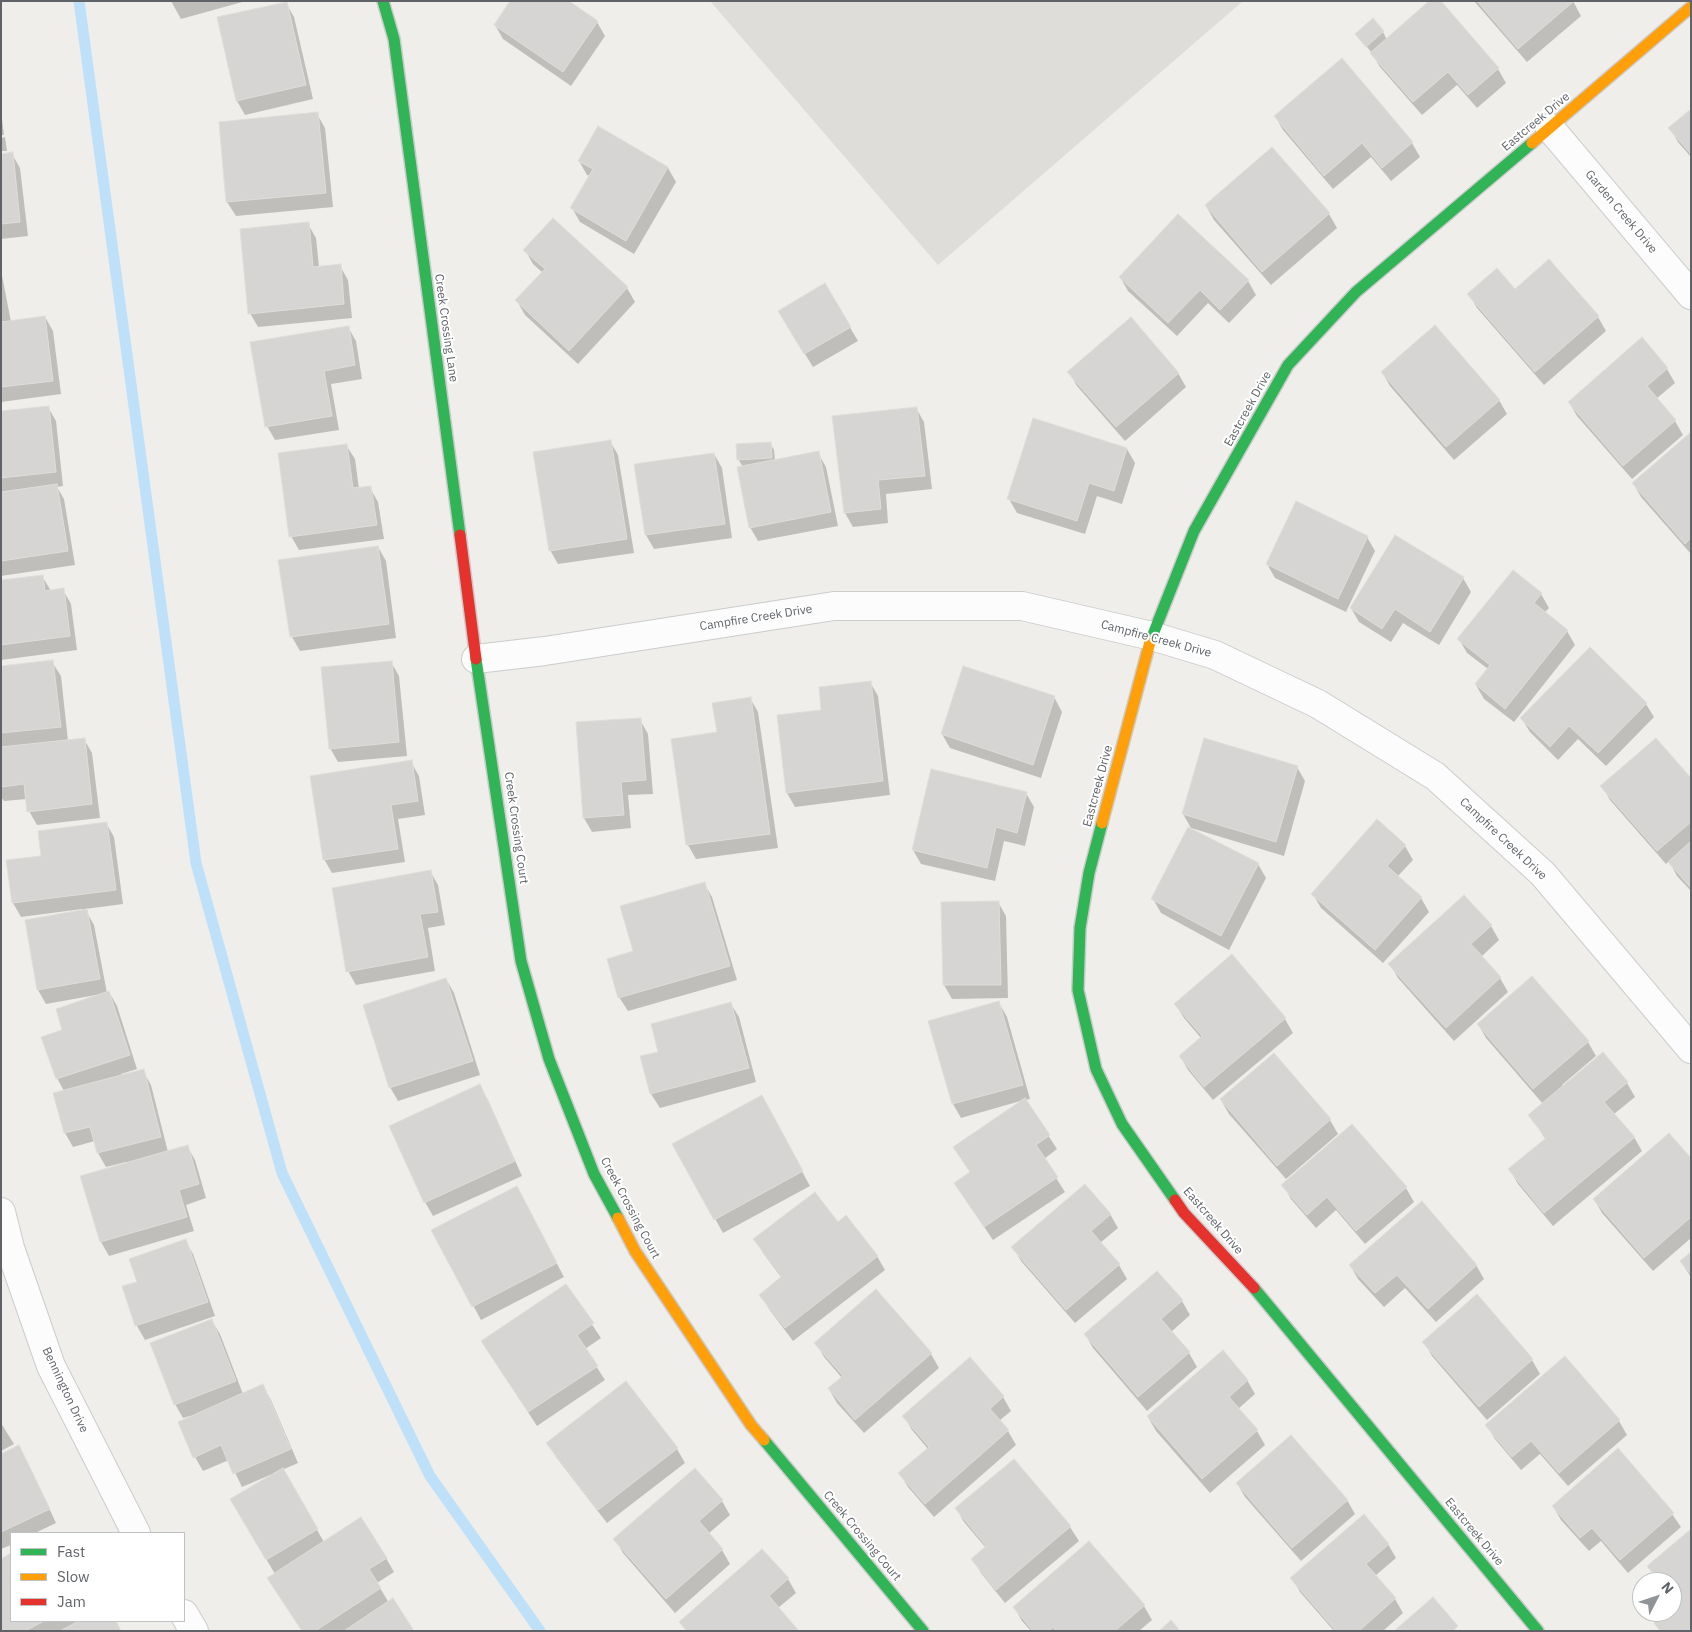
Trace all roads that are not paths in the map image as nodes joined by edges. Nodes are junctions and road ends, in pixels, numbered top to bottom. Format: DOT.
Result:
graph roads {
  1 [pos="383,1"];
  2 [pos="1691,7"];
  3 [pos="1550,128"];
  4 [pos="1691,295"];
  5 [pos="1152,636"];
  6 [pos="476,659"];
  7 [pos="1691,1049"];
  8 [pos="1,1212"];
  9 [pos="135,1532"];
  10 [pos="185,1616"];
  11 [pos="194,1631"];
  12 [pos="924,1631"];
  13 [pos="1538,1631"];
  1 -- 6 [label="street, Creek Crossing Lane"];
  2 -- 3 [label="street, Eastcreek Drive"];
  3 -- 4 [label="street, Garden Creek Drive"];
  3 -- 5 [label="street, Eastcreek Drive"];
  5 -- 6 [label="street, Campfire Creek Drive"];
  5 -- 7 [label="street, Campfire Creek Drive"];
  5 -- 13 [label="street, Eastcreek Drive"];
  6 -- 12 [label="street, Creek Crossing Court"];
  8 -- 9 [label="street, Bennington Drive"];
  10 -- 11 [label="street"];
}
